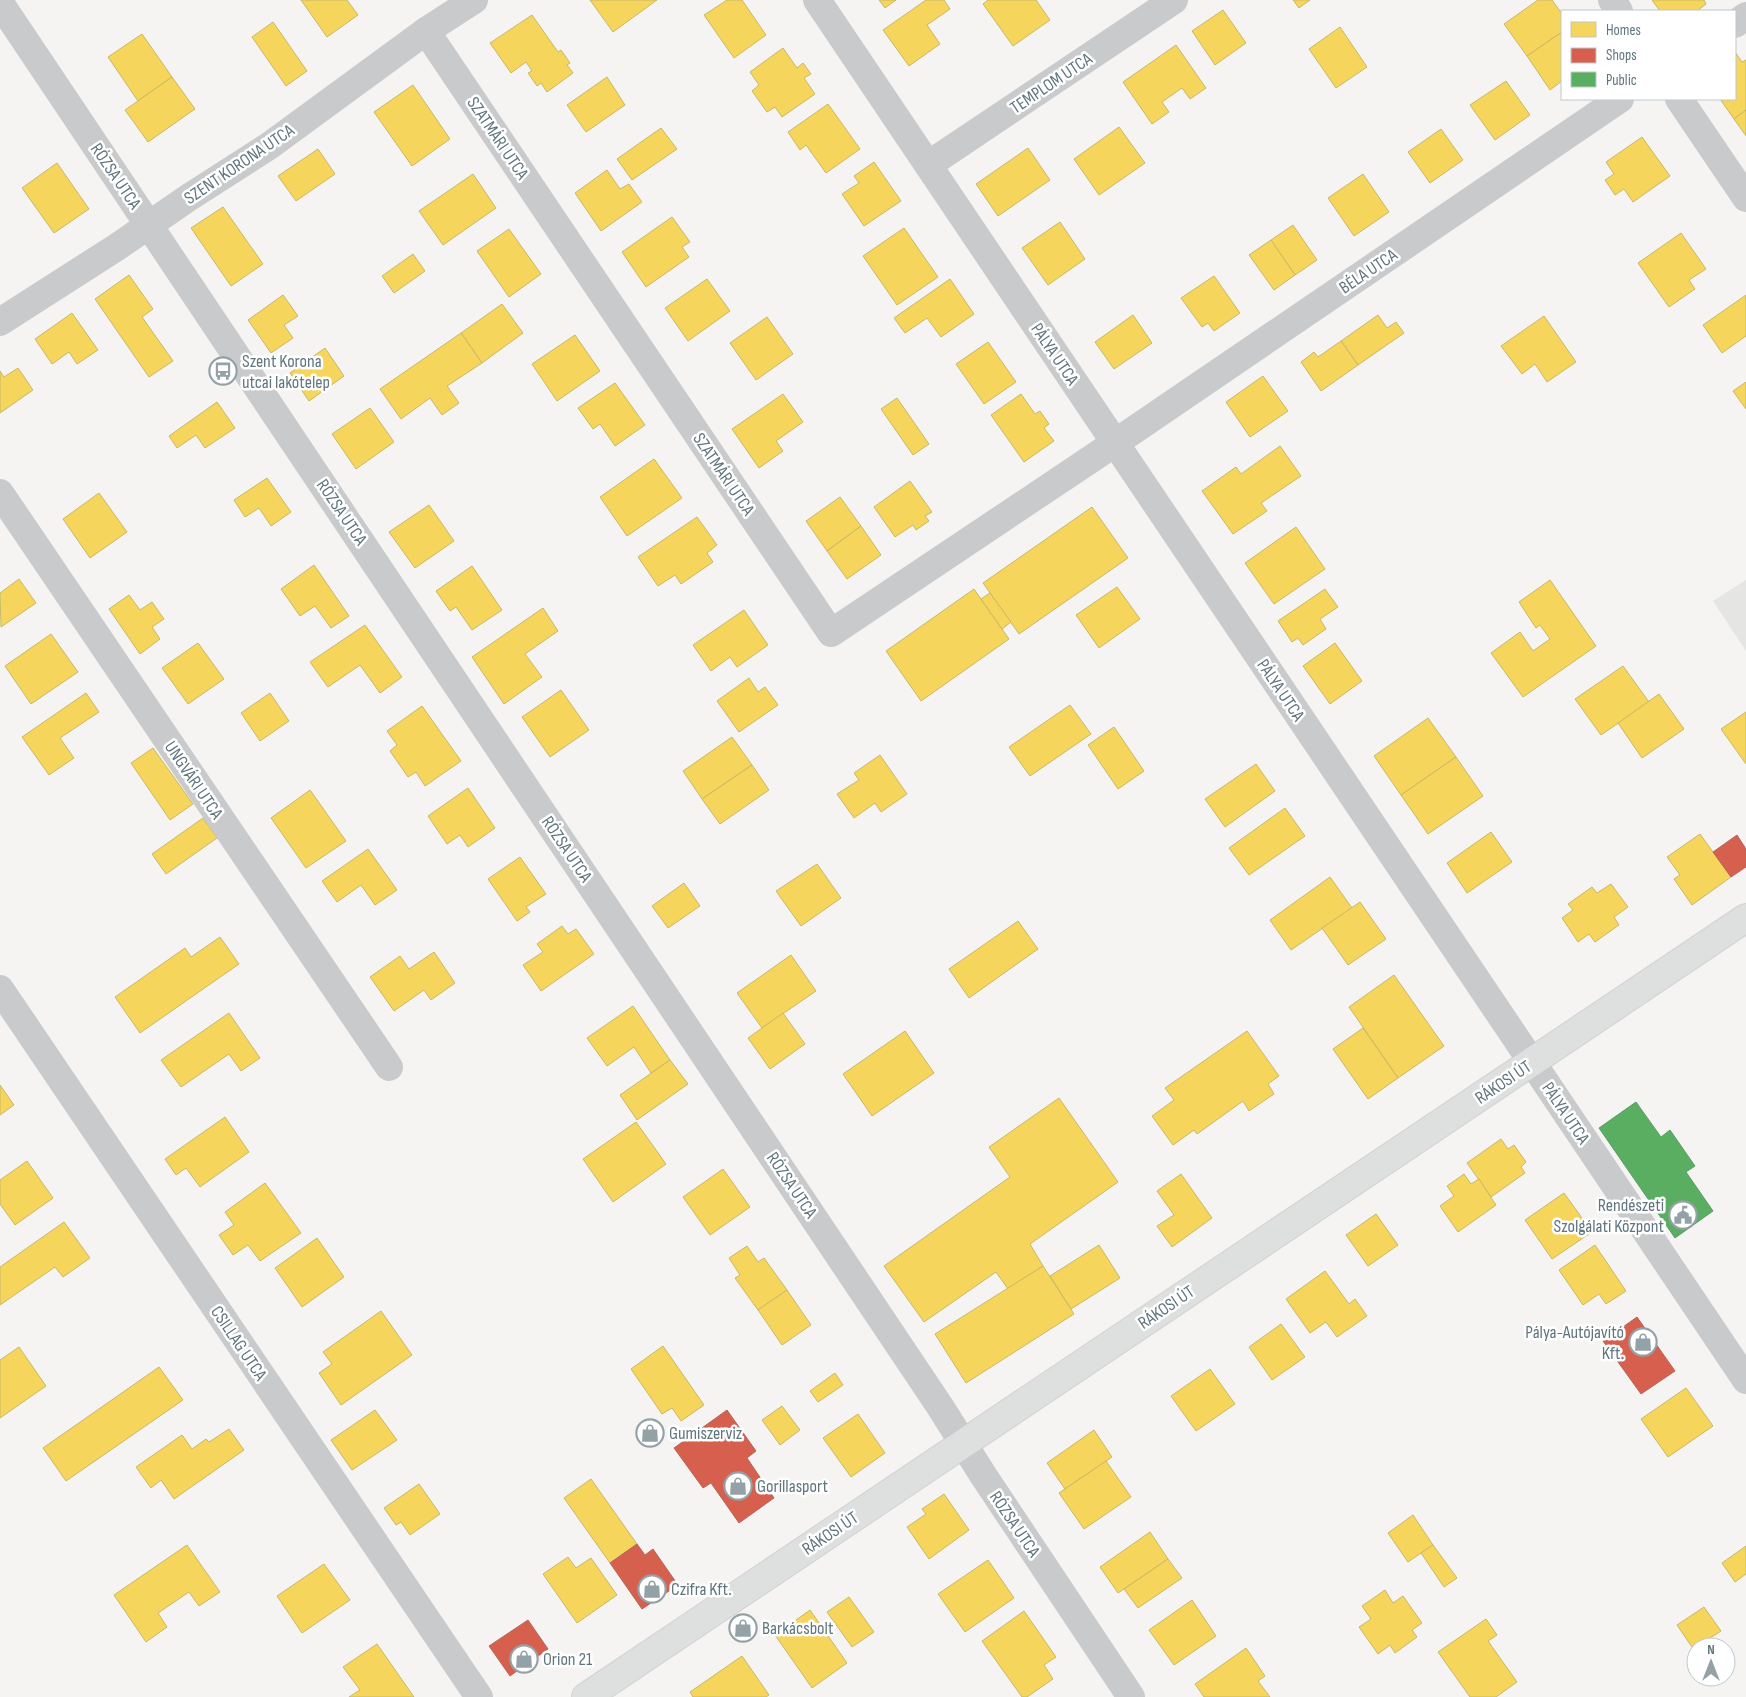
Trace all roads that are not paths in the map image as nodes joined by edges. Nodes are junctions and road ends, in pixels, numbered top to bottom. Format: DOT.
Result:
graph roads {
  1 [pos="474,0"];
  2 [pos="817,0"];
  3 [pos="1174,0"];
  4 [pos="0,3"];
  5 [pos="426,31"];
  6 [pos="1619,100"];
  7 [pos="1680,100"];
  8 [pos="928,165"];
  9 [pos="1746,198"];
  10 [pos="149,224"];
  11 [pos="0,322"];
  12 [pos="1115,443"];
  13 [pos="0,493"];
  14 [pos="1746,918"];
  15 [pos="0,990"];
  16 [pos="1532,1062"];
  17 [pos="389,1067"];
  18 [pos="1746,1380"];
  19 [pos="963,1444"];
  20 [pos="479,1697"];
  21 [pos="586,1697"];
  22 [pos="1131,1697"];
  1 -- 5 [label="street, SZENT KORONA UTCA"];
  2 -- 8 [label="street, PÁLYA UTCA"];
  3 -- 8 [label="street, TEMPLOM UTCA"];
  4 -- 10 [label="street, RÓZSA UTCA"];
  5 -- 10 [label="street, SZENT KORONA UTCA"];
  5 -- 12 [label="street, SZATMÁRI UTCA"];
  6 -- 12 [label="street, BÉLA UTCA"];
  7 -- 9 [label="street"];
  8 -- 12 [label="street, PÁLYA UTCA"];
  10 -- 11 [label="street, SZENT KORONA UTCA"];
  10 -- 19 [label="street, RÓZSA UTCA"];
  12 -- 16 [label="street, PÁLYA UTCA"];
  13 -- 17 [label="street, UNGVÁRI UTCA"];
  14 -- 16 [label="main road, RÁKOSI ÚT"];
  15 -- 20 [label="street, CSILLAG UTCA"];
  16 -- 18 [label="street, PÁLYA UTCA"];
  16 -- 19 [label="main road, RÁKOSI ÚT"];
  19 -- 21 [label="main road, RÁKOSI ÚT"];
  19 -- 22 [label="street, RÓZSA UTCA"];
}
